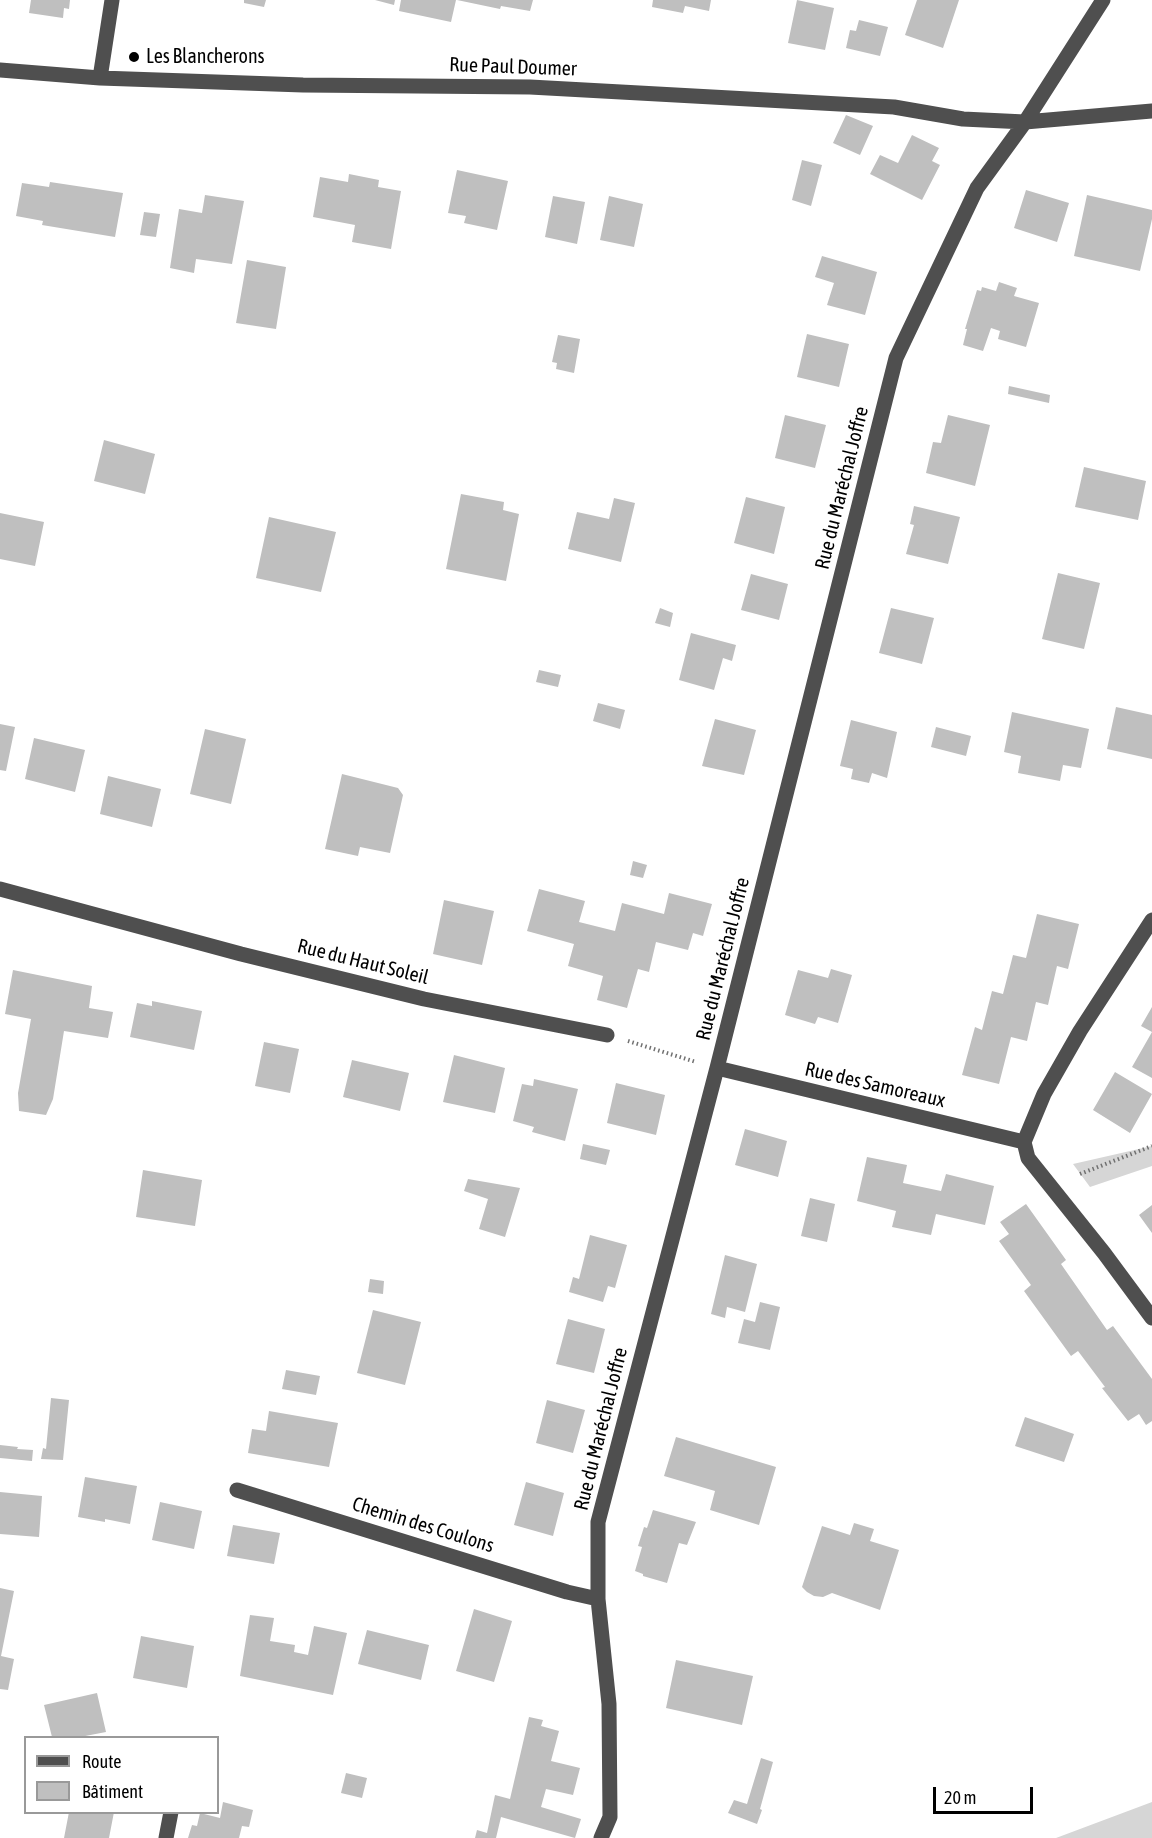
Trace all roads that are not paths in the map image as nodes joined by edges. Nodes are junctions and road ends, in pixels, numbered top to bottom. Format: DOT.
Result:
graph roads {
  1 [pos="112,0"];
  2 [pos="1103,0"];
  3 [pos="0,70"];
  4 [pos="100,78"];
  5 [pos="1152,111"];
  6 [pos="1024,122"];
  7 [pos="0,889"];
  8 [pos="1152,920"];
  9 [pos="608,1035"];
  10 [pos="717,1068"];
  11 [pos="1024,1142"];
  12 [pos="1152,1318"];
  13 [pos="237,1490"];
  14 [pos="598,1599"];
  15 [pos="171,1814"];
  16 [pos="166,1838"];
  17 [pos="601,1838"];
  1 -- 4 [label="street"];
  2 -- 6 [label="street, Rue du Maréchal Joffre"];
  3 -- 4 [label="street, Rue Paul Doumer"];
  4 -- 6 [label="street, Rue Paul Doumer"];
  5 -- 6 [label="street, Rue Paul Doumer"];
  6 -- 10 [label="street, Rue du Maréchal Joffre"];
  7 -- 9 [label="street, Rue du Haut Soleil"];
  8 -- 11 [label="street"];
  10 -- 11 [label="street, Rue des Samoreaux"];
  10 -- 14 [label="street, Rue du Maréchal Joffre"];
  11 -- 12 [label="street"];
  13 -- 14 [label="street, Chemin des Coulons"];
  14 -- 17 [label="street, Rue du Maréchal Joffre"];
  15 -- 16 [label="street"];
}
